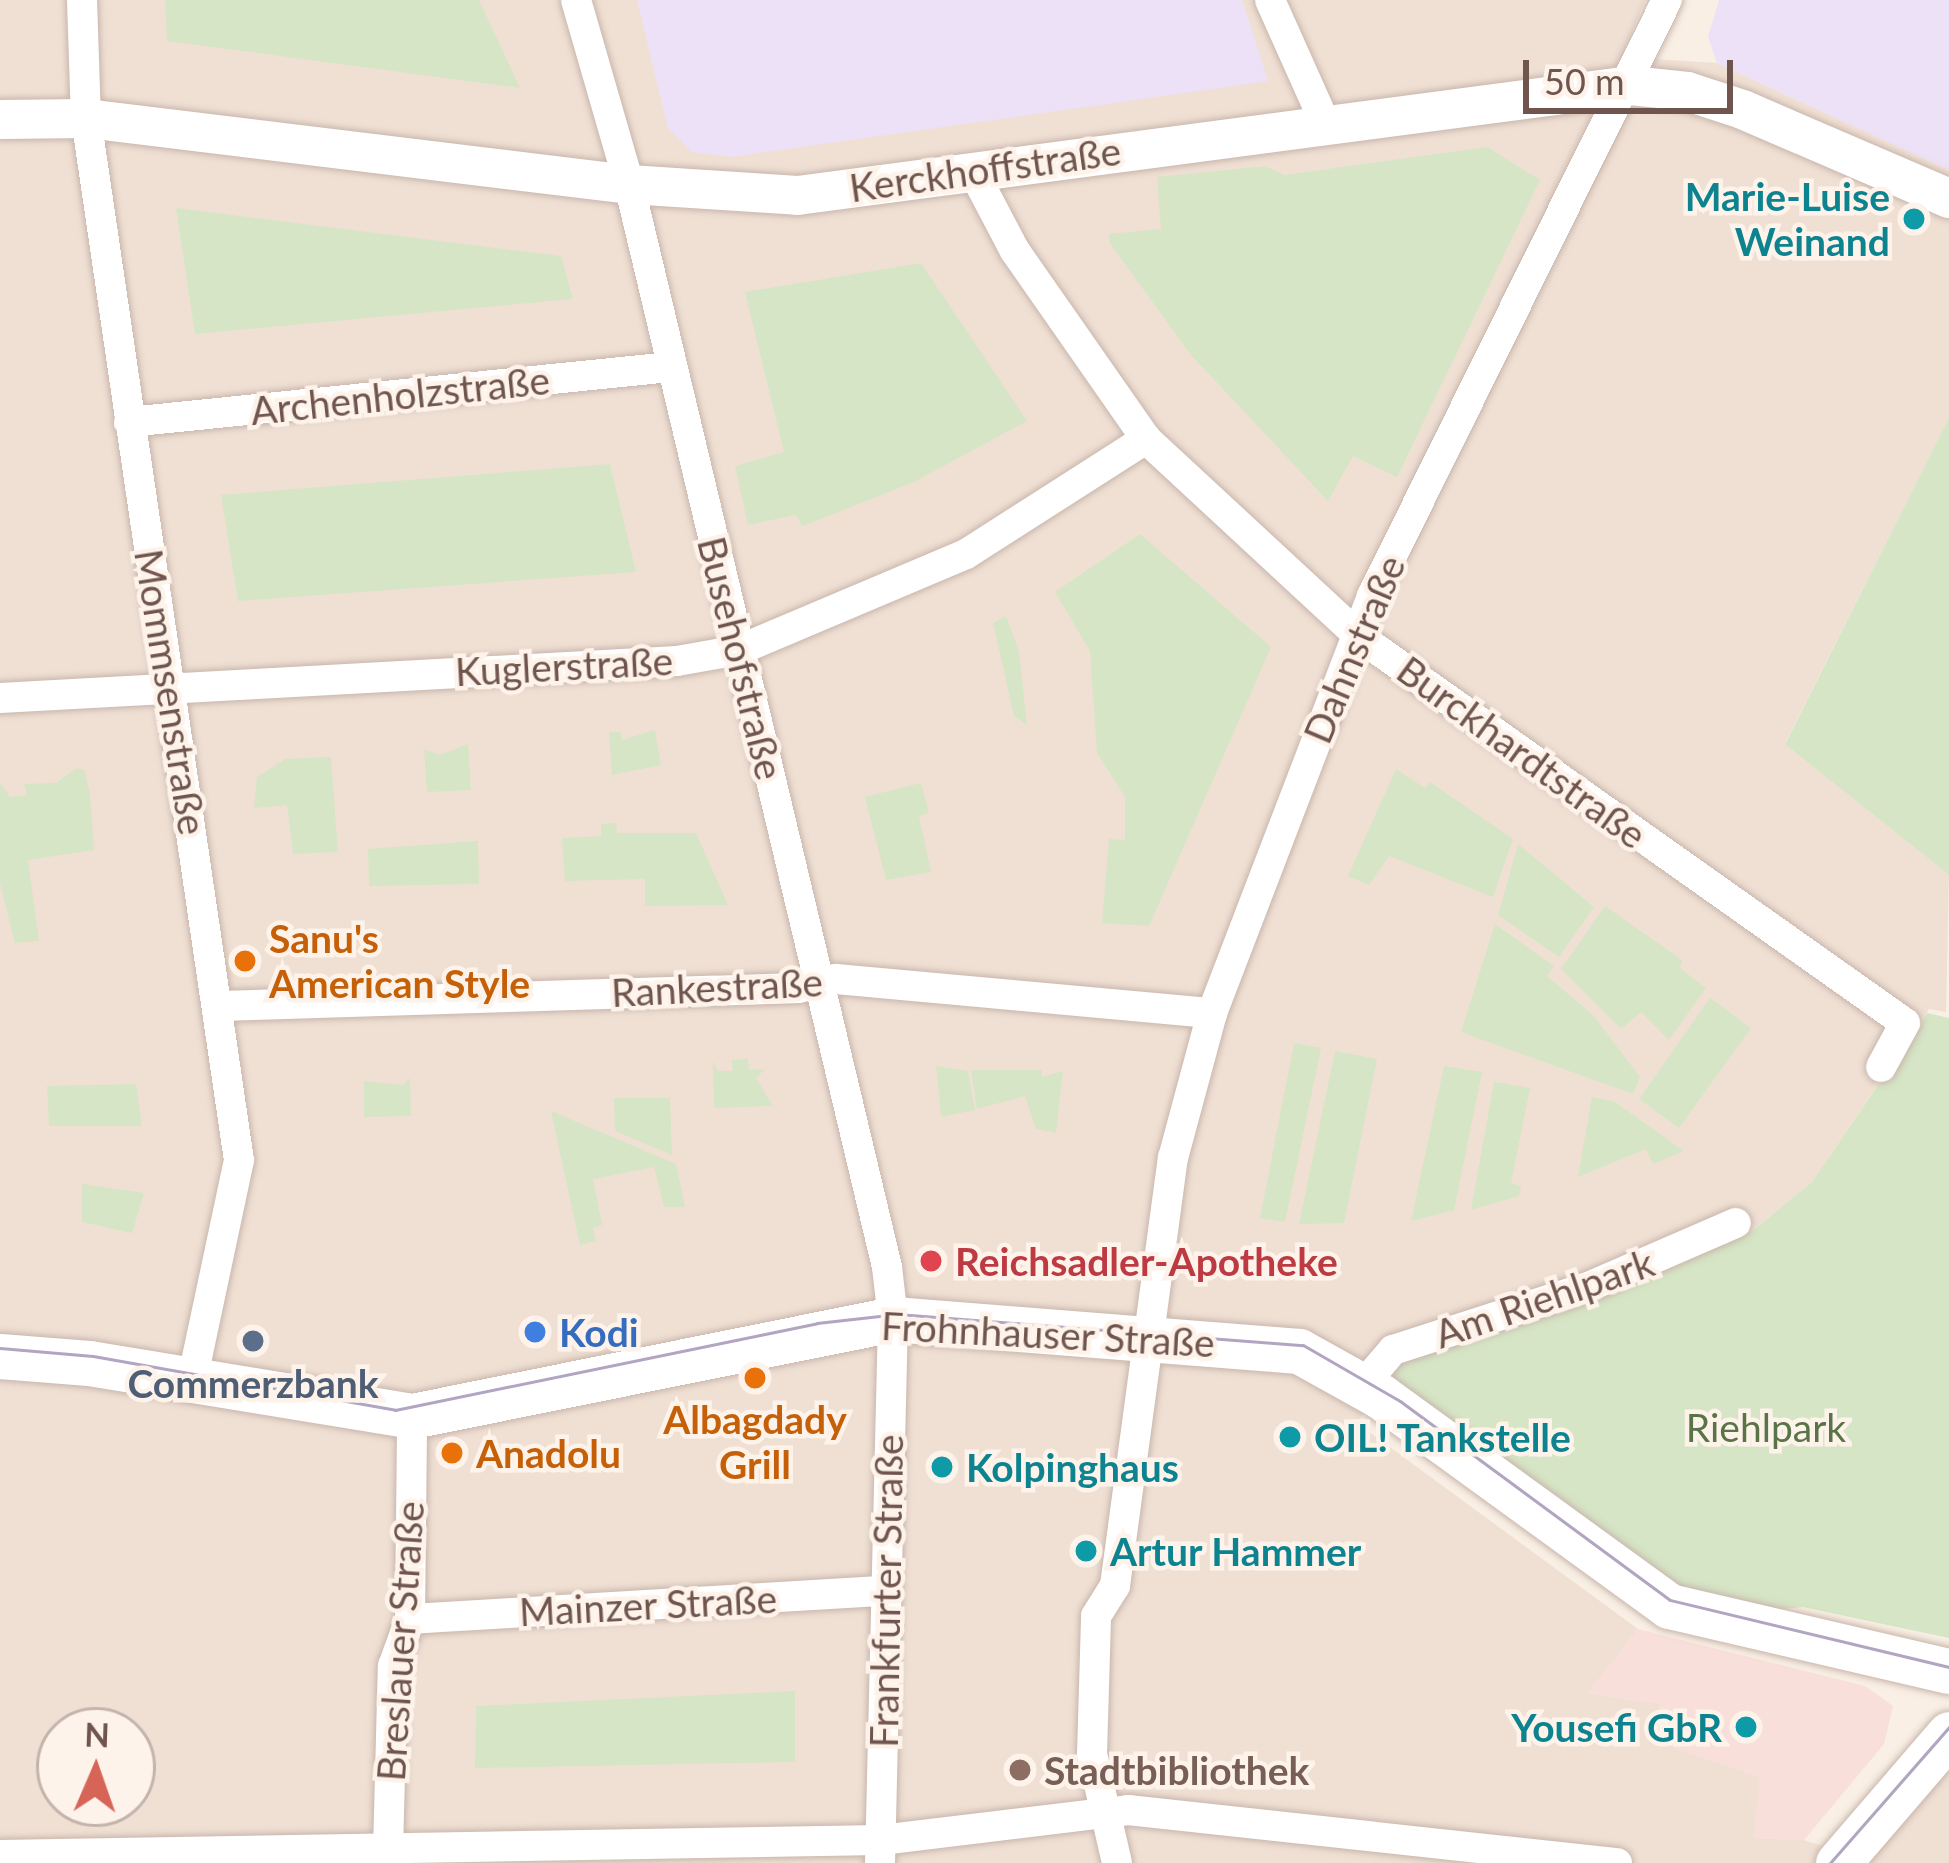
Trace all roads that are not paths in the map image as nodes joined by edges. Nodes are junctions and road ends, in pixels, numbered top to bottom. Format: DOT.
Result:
graph roads {
  1 [pos="82,0"];
  2 [pos="576,0"];
  3 [pos="1270,0"];
  4 [pos="1666,0"];
  5 [pos="1630,85"];
  6 [pos="86,118"];
  7 [pos="0,119"];
  8 [pos="1324,121"];
  9 [pos="974,173"];
  10 [pos="629,184"];
  11 [pos="1949,198"];
  12 [pos="670,368"];
  13 [pos="129,422"];
  14 [pos="1146,439"];
  15 [pos="1361,638"];
  16 [pos="740,650"];
  17 [pos="169,687"];
  18 [pos="0,698"];
  19 [pos="821,983"];
  20 [pos="221,1006"];
  21 [pos="1212,1013"];
  22 [pos="1881,1067"];
  23 [pos="1736,1223"];
  24 [pos="893,1319"];
  25 [pos="1149,1337"];
  26 [pos="0,1356"];
  27 [pos="192,1381"];
  28 [pos="1363,1385"];
  29 [pos="412,1416"];
  30 [pos="886,1591"];
  31 [pos="410,1619"];
  32 [pos="1949,1671"];
  33 [pos="1949,1734"];
  34 [pos="1105,1812"];
  35 [pos="880,1851"];
  36 [pos="0,1855"];
  37 [pos="392,1857"];
  38 [pos="1118,1863"];
  39 [pos="1617,1863"];
  40 [pos="1838,1863"];
  1 -- 6 [label="street, Mommsenstraße"];
  2 -- 10 [label="street, Busehofstraße"];
  3 -- 8 [label="street"];
  4 -- 5 [label="street, Dahnstraße"];
  5 -- 8 [label="street, Kerckhoffstraße"];
  5 -- 11 [label="street, Kerckhoffstraße"];
  5 -- 15 [label="street, Dahnstraße"];
  6 -- 7 [label="street, Kerckhoffstraße"];
  6 -- 10 [label="street, Kerckhoffstraße"];
  6 -- 13 [label="street, Mommsenstraße"];
  8 -- 9 [label="street, Kerckhoffstraße"];
  9 -- 10 [label="street, Kerckhoffstraße"];
  9 -- 14 [label="street, Burckhardtstraße"];
  10 -- 12 [label="street, Busehofstraße"];
  12 -- 13 [label="street, Archenholzstraße"];
  12 -- 16 [label="street, Busehofstraße"];
  13 -- 17 [label="street, Mommsenstraße"];
  14 -- 15 [label="street, Burckhardtstraße"];
  14 -- 16 [label="street, Kuglerstraße"];
  15 -- 21 [label="street, Dahnstraße"];
  15 -- 22 [label="street, Burckhardtstraße"];
  16 -- 17 [label="street, Kuglerstraße"];
  16 -- 19 [label="street, Busehofstraße"];
  17 -- 18 [label="street, Kuglerstraße"];
  17 -- 20 [label="street, Mommsenstraße"];
  19 -- 20 [label="street, Rankestraße"];
  19 -- 21 [label="street, Rankestraße"];
  19 -- 24 [label="street, Busehofstraße"];
  20 -- 27 [label="street, Mommsenstraße"];
  21 -- 25 [label="street, Dahnstraße"];
  23 -- 28 [label="street, Am Riehlpark"];
  24 -- 25 [label="main road, Frohnhauser Straße"];
  24 -- 29 [label="main road, Frohnhauser Straße"];
  24 -- 30 [label="street, Frankfurter Straße"];
  25 -- 28 [label="main road, Frohnhauser Straße"];
  25 -- 34 [label="street, Dahnstraße"];
  26 -- 27 [label="main road, Frohnhauser Straße"];
  27 -- 29 [label="main road, Frohnhauser Straße"];
  28 -- 32 [label="main road, Frohnhauser Straße"];
  29 -- 31 [label="street, Breslauer Straße"];
  30 -- 31 [label="street, Mainzer Straße"];
  30 -- 35 [label="street, Frankfurter Straße"];
  31 -- 37 [label="street, Breslauer Straße"];
  33 -- 40 [label="main road"];
  34 -- 35 [label="street"];
  34 -- 38 [label="street, Dahnstraße"];
  34 -- 39 [label="street"];
  35 -- 37 [label="street"];
  36 -- 37 [label="street"];
}
